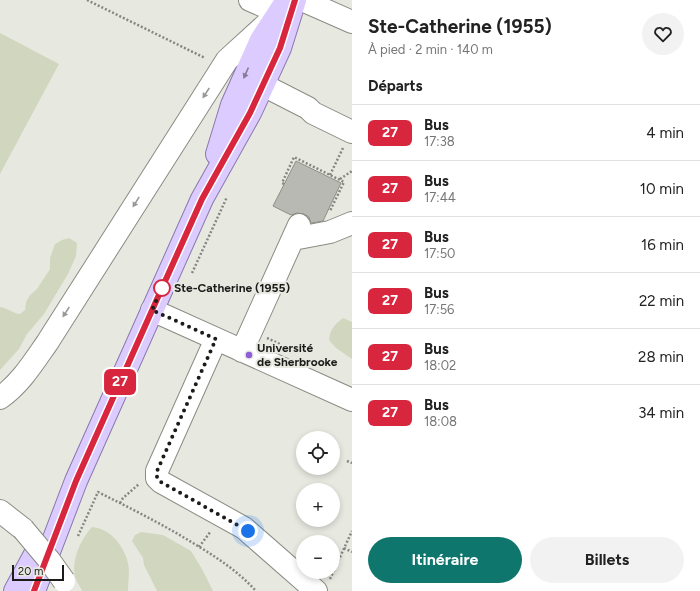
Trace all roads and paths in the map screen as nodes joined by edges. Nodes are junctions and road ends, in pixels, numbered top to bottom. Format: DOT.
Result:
graph roads {
  1 [pos="88,0"];
  2 [pos="250,0"];
  3 [pos="290,6"];
  4 [pos="352,22"];
  5 [pos="211,61"];
  6 [pos="263,85"];
  7 [pos="348,139"];
  8 [pos="352,171"];
  9 [pos="330,175"];
  10 [pos="340,180"];
  11 [pos="284,184"];
  12 [pos="228,195"];
  13 [pos="202,199"];
  14 [pos="328,216"];
  15 [pos="352,223"];
  16 [pos="189,279"];
  17 [pos="152,310"];
  18 [pos="216,339"];
  19 [pos="242,351"];
  20 [pos="0,398"];
  21 [pos="352,400"];
  22 [pos="347,461"];
  23 [pos="352,463"];
  24 [pos="144,480"];
  25 [pos="76,481"];
  26 [pos="120,503"];
  27 [pos="0,511"];
  28 [pos="213,528"];
  29 [pos="352,531"];
  30 [pos="75,542"];
  31 [pos="200,547"];
  32 [pos="344,548"];
  33 [pos="352,552"];
  34 [pos="66,586"];
  35 [pos="322,588"];
  36 [pos="15,591"];
  37 [pos="34,591"];
  38 [pos="256,591"];
  1 -- 5 [label="path"];
  2 -- 3 [label="lane"];
  3 -- 4 [label="lane"];
  3 -- 6 [label="main road"];
  3 -- 13 [label="main road, one-way"];
  3 -- 20 [label="lane, one-way"];
  6 -- 7 [label="lane"];
  6 -- 13 [label="main road"];
  7 -- 9 [label="path"];
  8 -- 10 [label="path"];
  9 -- 10 [label="path"];
  9 -- 11 [label="path"];
  10 -- 14 [label="path"];
  12 -- 16 [label="path"];
  13 -- 17 [label="main road"];
  15 -- 19 [label="lane"];
  17 -- 18 [label="lane"];
  17 -- 25 [label="main road"];
  18 -- 19 [label="lane"];
  18 -- 35 [label="lane"];
  19 -- 21 [label="lane"];
  22 -- 23 [label="path"];
  24 -- 26 [label="path"];
  25 -- 36 [label="main road"];
  25 -- 37 [label="main road"];
  26 -- 30 [label="path"];
  26 -- 31 [label="path"];
  27 -- 34 [label="lane, bridge"];
  28 -- 31 [label="path"];
  29 -- 32 [label="path"];
  31 -- 38 [label="path"];
  32 -- 33 [label="path"];
  32 -- 35 [label="path"];
}
